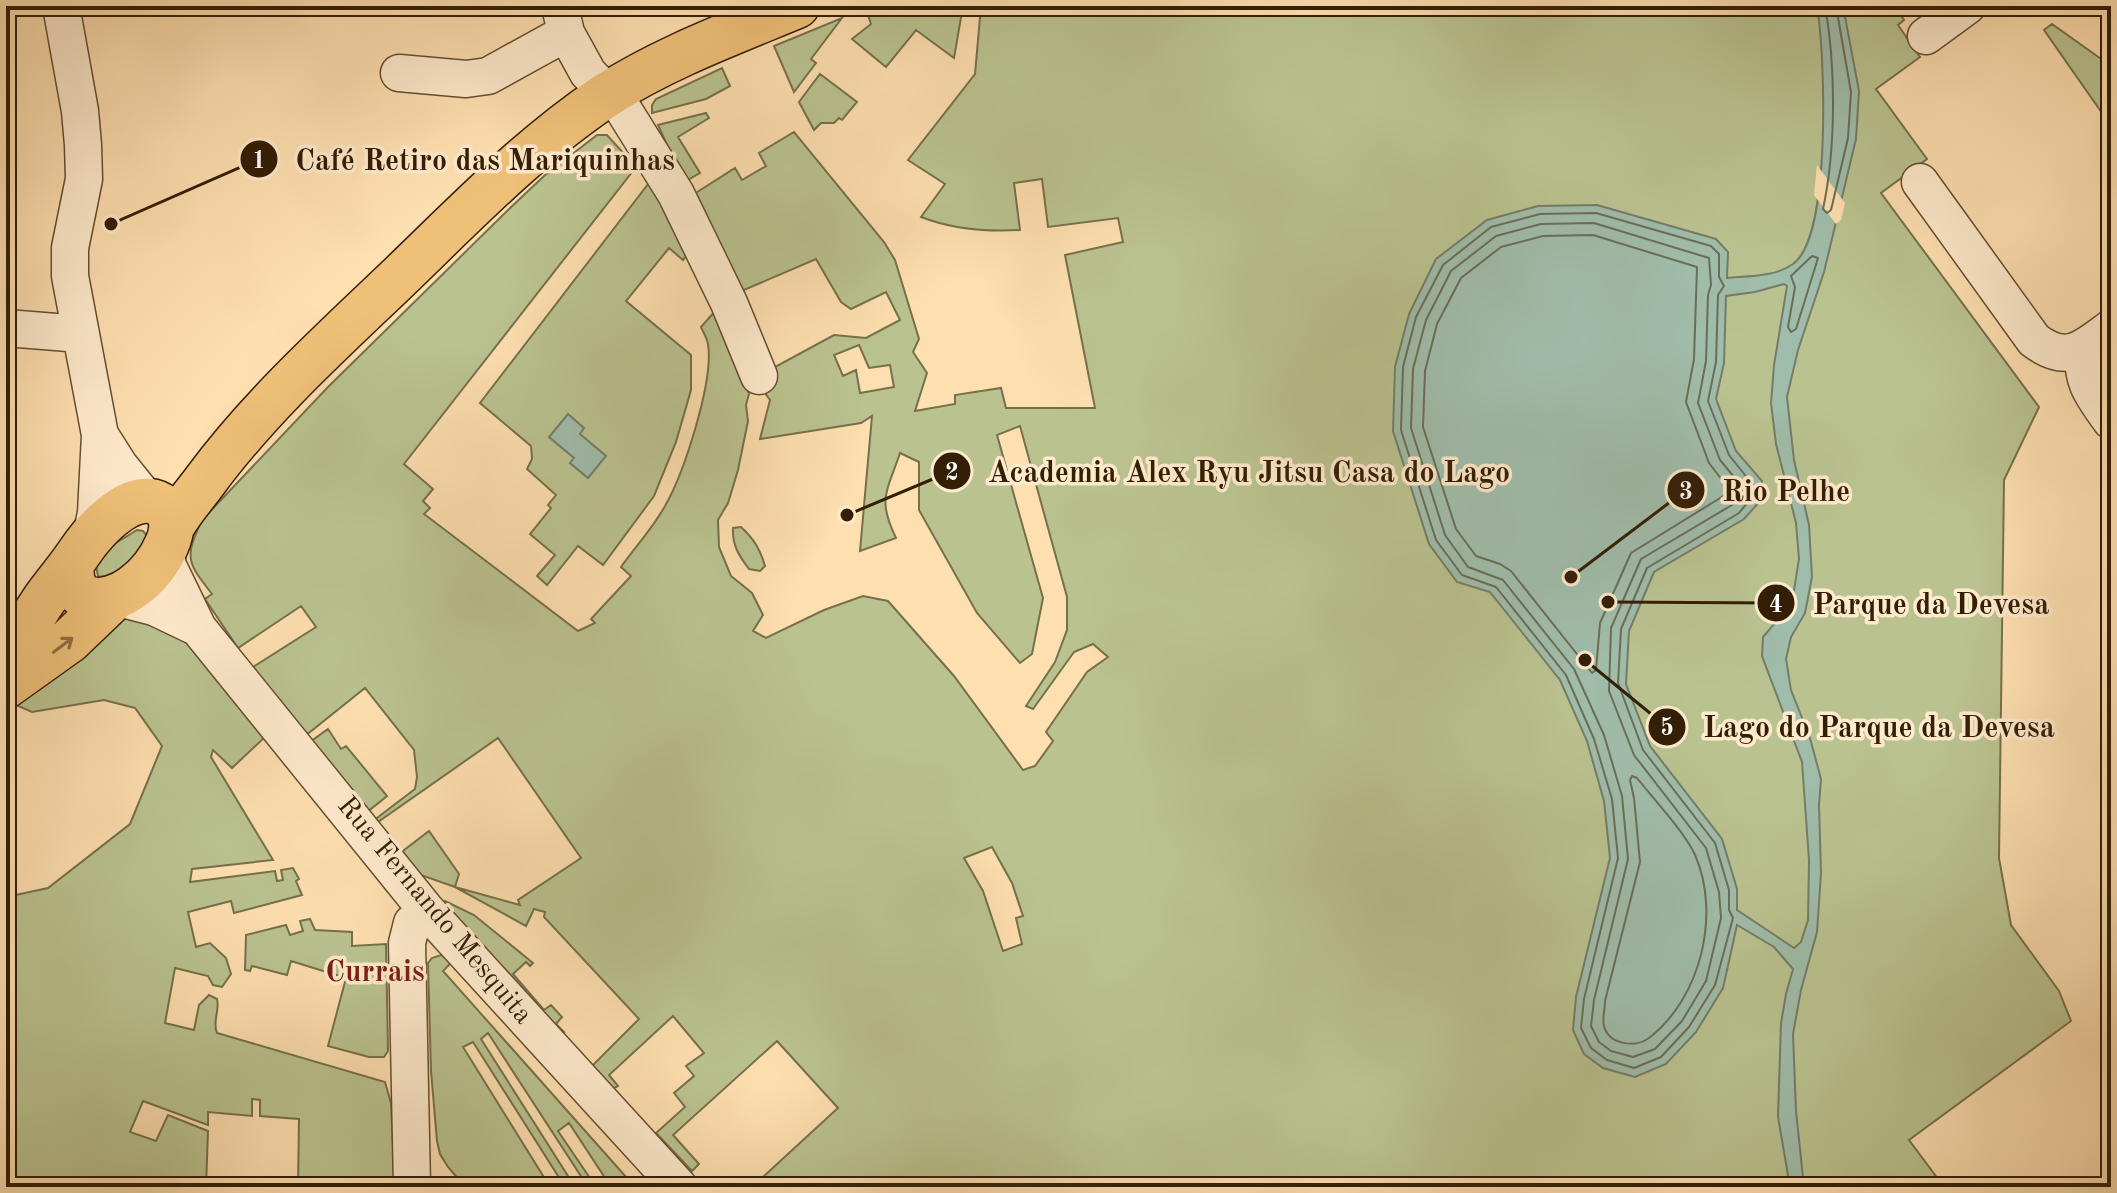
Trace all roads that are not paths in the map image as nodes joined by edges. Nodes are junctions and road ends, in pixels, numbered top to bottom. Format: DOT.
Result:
graph roads {
  1 [pos="61,6"];
  2 [pos="797,6"];
  3 [pos="1967,6"];
  4 [pos="563,20"];
  5 [pos="1926,36"];
  6 [pos="399,73"];
  7 [pos="609,94"];
  8 [pos="1920,182"];
  9 [pos="6,328"];
  10 [pos="81,334"];
  11 [pos="2097,338"];
  12 [pos="759,376"];
  13 [pos="2111,421"];
  14 [pos="100,435"];
  15 [pos="162,525"];
  16 [pos="82,550"];
  17 [pos="115,597"];
  18 [pos="198,628"];
  19 [pos="6,665"];
  20 [pos="6,686"];
  21 [pos="427,911"];
  22 [pos="412,1187"];
  23 [pos="679,1187"];
  1 -- 10 [label="street"];
  2 -- 7 [label="main road"];
  3 -- 5 [label="street"];
  4 -- 6 [label="street"];
  4 -- 7 [label="street"];
  7 -- 12 [label="street"];
  7 -- 15 [label="main road"];
  8 -- 11 [label="street"];
  9 -- 10 [label="street"];
  10 -- 14 [label="street"];
  11 -- 13 [label="street"];
  14 -- 15 [label="street"];
  14 -- 16 [label="street"];
  15 -- 16 [label="main road"];
  15 -- 17 [label="main road"];
  15 -- 18 [label="street, Rua Fernando Mesquita"];
  16 -- 17 [label="main road"];
  16 -- 19 [label="main road"];
  17 -- 18 [label="street, Rua Fernando Mesquita"];
  20 -- 17 [label="main road, one-way"];
  18 -- 21 [label="street, Rua Fernando Mesquita"];
  21 -- 22 [label="street"];
  21 -- 23 [label="street, Rua Fernando Mesquita"];
}
